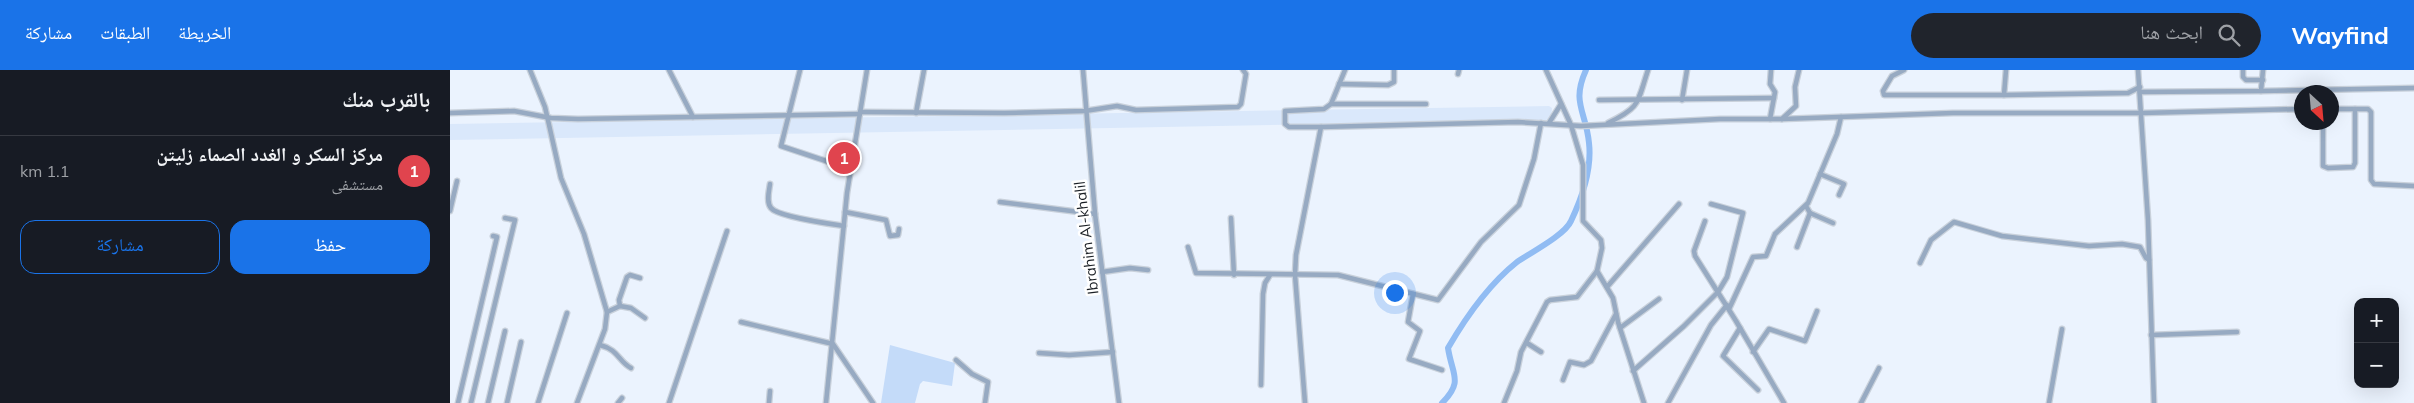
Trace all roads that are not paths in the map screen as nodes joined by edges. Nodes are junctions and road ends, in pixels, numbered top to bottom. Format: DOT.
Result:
graph roads {
  1 [pos="530,70"];
  2 [pos="669,70"];
  3 [pos="800,70"];
  4 [pos="868,70"];
  5 [pos="924,70"];
  6 [pos="1083,70"];
  7 [pos="1243,70"];
  8 [pos="1344,70"];
  9 [pos="1394,70"];
  10 [pos="1546,70"];
  11 [pos="1648,70"];
  12 [pos="1687,70"];
  13 [pos="1771,70"];
  14 [pos="1799,70"];
  15 [pos="1904,70"];
  16 [pos="2006,70"];
  17 [pos="2138,70"];
  18 [pos="2243,70"];
  19 [pos="2263,70"];
  20 [pos="1895,72"];
  21 [pos="2263,80"];
  22 [pos="1339,84"];
  23 [pos="2414,88"];
  24 [pos="2140,89"];
  25 [pos="2261,91"];
  26 [pos="2004,95"];
  27 [pos="1774,98"];
  28 [pos="1599,100"];
  29 [pos="1639,100"];
  30 [pos="1682,100"];
  31 [pos="1331,104"];
  32 [pos="1426,104"];
  33 [pos="1562,104"];
  34 [pos="2294,109"];
  35 [pos="2339,109"];
  36 [pos="2355,109"];
  37 [pos="1085,111"];
  38 [pos="450,113"];
  39 [pos="860,113"];
  40 [pos="916,113"];
  41 [pos="2142,113"];
  42 [pos="790,115"];
  43 [pos="547,117"];
  44 [pos="692,117"];
  45 [pos="1841,117"];
  46 [pos="1770,119"];
  47 [pos="1782,119"];
  48 [pos="1541,123"];
  49 [pos="1549,123"];
  50 [pos="1571,125"];
  51 [pos="1604,125"];
  52 [pos="1321,127"];
  53 [pos="2323,130"];
  54 [pos="850,169"];
  55 [pos="1820,174"];
  56 [pos="457,181"];
  57 [pos="770,184"];
  58 [pos="2414,186"];
  59 [pos="1839,196"];
  60 [pos="1000,202"];
  61 [pos="1679,204"];
  62 [pos="1711,204"];
  63 [pos="1806,206"];
  64 [pos="450,211"];
  65 [pos="845,212"];
  66 [pos="1810,213"];
  67 [pos="1095,214"];
  68 [pos="505,218"];
  69 [pos="1231,218"];
  70 [pos="1705,222"];
  71 [pos="1833,223"];
  72 [pos="844,226"];
  73 [pos="899,229"];
  74 [pos="727,231"];
  75 [pos="493,236"];
  76 [pos="1188,247"];
  77 [pos="1797,247"];
  78 [pos="2150,260"];
  79 [pos="1920,262"];
  80 [pos="1148,270"];
  81 [pos="1596,271"];
  82 [pos="1102,272"];
  83 [pos="1234,275"];
  84 [pos="1270,275"];
  85 [pos="1295,275"];
  86 [pos="640,278"];
  87 [pos="1607,286"];
  88 [pos="1718,292"];
  89 [pos="1413,294"];
  90 [pos="1659,299"];
  91 [pos="620,306"];
  92 [pos="1728,307"];
  93 [pos="1817,311"];
  94 [pos="607,312"];
  95 [pos="567,313"];
  96 [pos="1616,314"];
  97 [pos="645,318"];
  98 [pos="741,322"];
  99 [pos="1620,328"];
  100 [pos="1740,328"];
  101 [pos="2062,329"];
  102 [pos="505,330"];
  103 [pos="2238,332"];
  104 [pos="2151,335"];
  105 [pos="521,342"];
  106 [pos="1527,343"];
  107 [pos="833,344"];
  108 [pos="600,345"];
  109 [pos="1113,352"];
  110 [pos="1541,352"];
  111 [pos="1753,352"];
  112 [pos="1039,353"];
  113 [pos="956,360"];
  114 [pos="631,368"];
  115 [pos="1880,368"];
  116 [pos="1442,370"];
  117 [pos="1633,370"];
  118 [pos="1563,380"];
  119 [pos="1260,385"];
  120 [pos="1758,390"];
  121 [pos="770,391"];
  122 [pos="622,398"];
  123 [pos="458,403"];
  124 [pos="471,403"];
  125 [pos="488,403"];
  126 [pos="507,403"];
  127 [pos="538,403"];
  128 [pos="577,403"];
  129 [pos="618,403"];
  130 [pos="669,403"];
  131 [pos="768,403"];
  132 [pos="826,403"];
  133 [pos="873,403"];
  134 [pos="985,403"];
  135 [pos="1119,403"];
  136 [pos="1305,403"];
  137 [pos="1504,403"];
  138 [pos="1644,403"];
  139 [pos="1668,403"];
  140 [pos="1784,403"];
  141 [pos="1861,403"];
  142 [pos="2049,403"];
  143 [pos="2154,403"];
  1 -- 43 [label="street"];
  2 -- 44 [label="street"];
  3 -- 42 [label="street"];
  4 -- 39 [label="street"];
  5 -- 40 [label="street"];
  6 -- 37 [label="street, Ibrahim Al-khalil"];
  7 -- 37 [label="street"];
  8 -- 22 [label="street"];
  9 -- 22 [label="street"];
  10 -- 33 [label="street"];
  11 -- 29 [label="street"];
  12 -- 30 [label="street"];
  13 -- 27 [label="street"];
  14 -- 47 [label="street"];
  15 -- 20 [label="street"];
  16 -- 26 [label="street"];
  17 -- 24 [label="street"];
  18 -- 21 [label="street"];
  19 -- 21 [label="street"];
  20 -- 26 [label="street"];
  21 -- 25 [label="street"];
  22 -- 31 [label="street"];
  23 -- 25 [label="street"];
  24 -- 25 [label="street"];
  24 -- 26 [label="street"];
  24 -- 41 [label="street"];
  27 -- 30 [label="street"];
  27 -- 46 [label="street"];
  28 -- 29 [label="street"];
  29 -- 30 [label="street"];
  29 -- 51 [label="street"];
  31 -- 32 [label="street"];
  31 -- 52 [label="street"];
  33 -- 49 [label="street"];
  33 -- 50 [label="street"];
  34 -- 41 [label="street"];
  35 -- 36 [label="street"];
  36 -- 53 [label="street"];
  36 -- 58 [label="street"];
  37 -- 40 [label="street"];
  37 -- 67 [label="street, Ibrahim Al-khalil"];
  38 -- 43 [label="street"];
  39 -- 40 [label="street"];
  39 -- 42 [label="street"];
  39 -- 54 [label="street"];
  41 -- 45 [label="street"];
  41 -- 78 [label="street"];
  42 -- 44 [label="street"];
  42 -- 54 [label="street"];
  43 -- 44 [label="street"];
  43 -- 94 [label="street"];
  45 -- 47 [label="street"];
  45 -- 55 [label="street"];
  46 -- 47 [label="street"];
  46 -- 51 [label="street"];
  48 -- 49 [label="street"];
  48 -- 52 [label="street"];
  48 -- 89 [label="street"];
  49 -- 50 [label="street"];
  50 -- 51 [label="street"];
  50 -- 81 [label="street"];
  52 -- 85 [label="street"];
  54 -- 65 [label="street"];
  55 -- 59 [label="street"];
  55 -- 63 [label="street"];
  56 -- 64 [label="street"];
  57 -- 72 [label="street"];
  60 -- 67 [label="street"];
  61 -- 87 [label="street"];
  62 -- 88 [label="street"];
  63 -- 66 [label="street"];
  63 -- 92 [label="street"];
  65 -- 72 [label="street"];
  65 -- 73 [label="street"];
  66 -- 71 [label="street"];
  66 -- 77 [label="street"];
  67 -- 82 [label="street, Ibrahim Al-khalil"];
  68 -- 124 [label="street"];
  69 -- 83 [label="street"];
  70 -- 88 [label="street"];
  72 -- 107 [label="street"];
  74 -- 130 [label="street"];
  75 -- 123 [label="street"];
  76 -- 83 [label="street"];
  78 -- 79 [label="street"];
  78 -- 104 [label="street"];
  80 -- 82 [label="street"];
  81 -- 87 [label="street"];
  81 -- 106 [label="street"];
  82 -- 109 [label="street, Ibrahim Al-khalil"];
  83 -- 84 [label="street"];
  84 -- 85 [label="street"];
  84 -- 119 [label="street"];
  85 -- 89 [label="street"];
  85 -- 136 [label="street"];
  86 -- 91 [label="street"];
  87 -- 96 [label="street"];
  88 -- 92 [label="street"];
  88 -- 117 [label="street"];
  89 -- 116 [label="street"];
  90 -- 99 [label="street"];
  91 -- 94 [label="street"];
  91 -- 97 [label="street"];
  92 -- 100 [label="street"];
  92 -- 139 [label="street"];
  93 -- 111 [label="street"];
  94 -- 108 [label="street"];
  95 -- 127 [label="street"];
  96 -- 99 [label="street"];
  96 -- 118 [label="street"];
  98 -- 107 [label="street"];
  99 -- 117 [label="street"];
  100 -- 111 [label="street"];
  100 -- 120 [label="street"];
  101 -- 142 [label="street"];
  102 -- 125 [label="street"];
  103 -- 104 [label="street"];
  104 -- 143 [label="street"];
  105 -- 126 [label="street"];
  106 -- 110 [label="street"];
  106 -- 137 [label="street"];
  107 -- 132 [label="street"];
  107 -- 133 [label="street"];
  108 -- 114 [label="street"];
  108 -- 128 [label="street"];
  109 -- 112 [label="street"];
  109 -- 135 [label="street, Ibrahim Al-khalil"];
  111 -- 140 [label="street"];
  113 -- 134 [label="street"];
  115 -- 141 [label="street"];
  117 -- 138 [label="street"];
  121 -- 131 [label="street"];
  122 -- 129 [label="street"];
}
